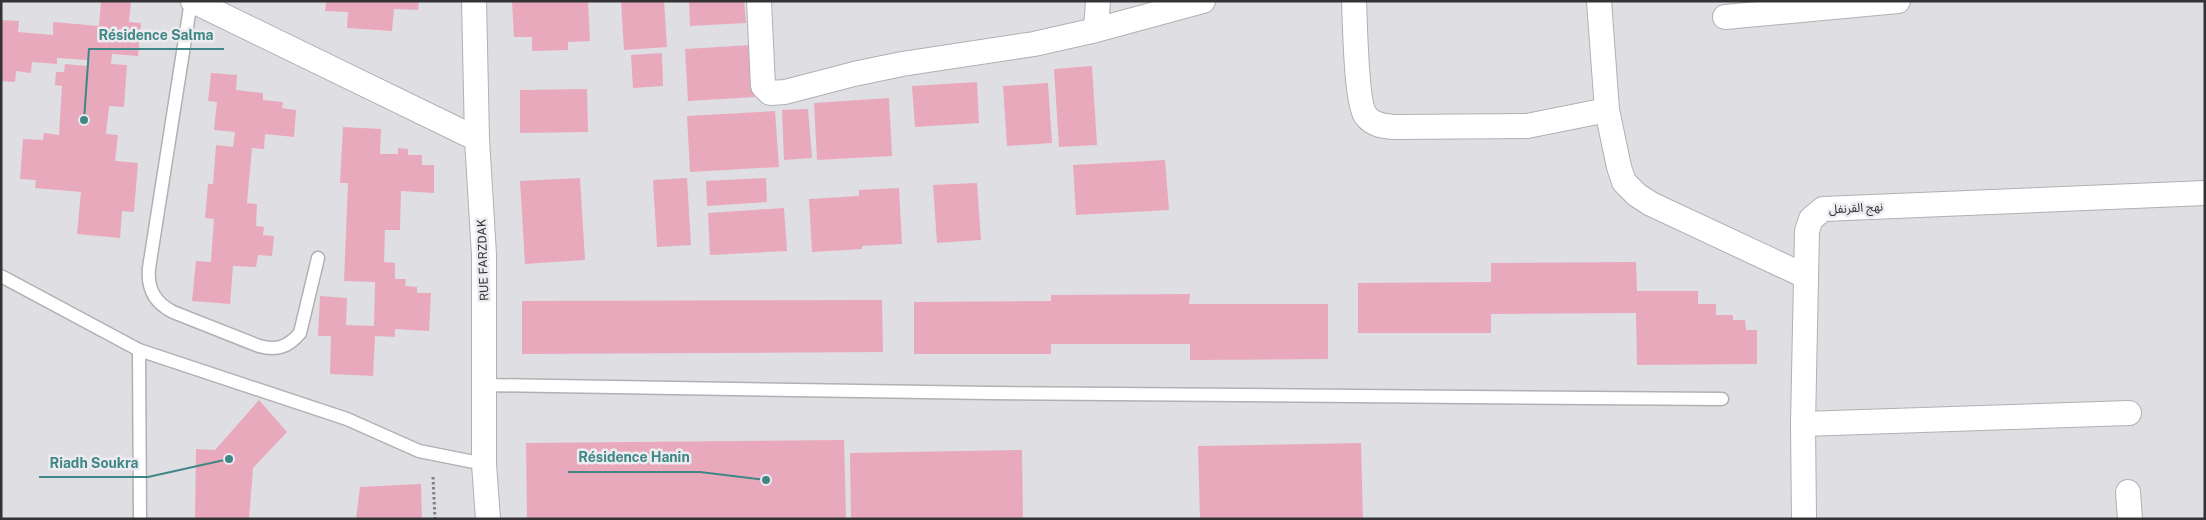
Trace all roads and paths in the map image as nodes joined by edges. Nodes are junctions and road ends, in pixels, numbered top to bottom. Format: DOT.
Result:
graph roads {
  1 [pos="192,1"];
  2 [pos="474,1"];
  3 [pos="759,1"];
  4 [pos="1098,1"];
  5 [pos="1203,1"];
  6 [pos="1354,1"];
  7 [pos="1599,1"];
  8 [pos="1898,1"];
  9 [pos="1811,5"];
  10 [pos="1725,17"];
  11 [pos="1096,30"];
  12 [pos="1607,110"];
  13 [pos="477,139"];
  14 [pos="2205,193"];
  15 [pos="318,258"];
  16 [pos="1,276"];
  17 [pos="1805,276"];
  18 [pos="139,350"];
  19 [pos="485,385"];
  20 [pos="1722,399"];
  21 [pos="2129,412"];
  22 [pos="1803,424"];
  23 [pos="432,454"];
  24 [pos="484,464"];
  25 [pos="2128,492"];
  26 [pos="140,519"];
  27 [pos="435,519"];
  28 [pos="488,519"];
  29 [pos="1804,519"];
  30 [pos="2130,519"];
  1 -- 13 [label="street"];
  1 -- 15 [label="lane"];
  2 -- 13 [label="street, RUE FARZDAK"];
  3 -- 11 [label="street"];
  4 -- 11 [label="street"];
  5 -- 11 [label="street"];
  6 -- 12 [label="street"];
  7 -- 12 [label="street"];
  8 -- 9 [label="street"];
  9 -- 10 [label="street"];
  12 -- 17 [label="street"];
  13 -- 19 [label="street, RUE FARZDAK"];
  14 -- 17 [label="street, نهج القرنفل"];
  16 -- 18 [label="lane"];
  17 -- 22 [label="street, نهج القرنفل"];
  18 -- 23 [label="lane"];
  18 -- 26 [label="lane"];
  19 -- 20 [label="lane"];
  19 -- 24 [label="street, RUE FARZDAK"];
  21 -- 22 [label="street"];
  22 -- 29 [label="street, نهج القرنفل"];
  23 -- 24 [label="lane"];
  23 -- 27 [label="path"];
  24 -- 28 [label="street, RUE FARZDAK"];
  25 -- 30 [label="street"];
}
